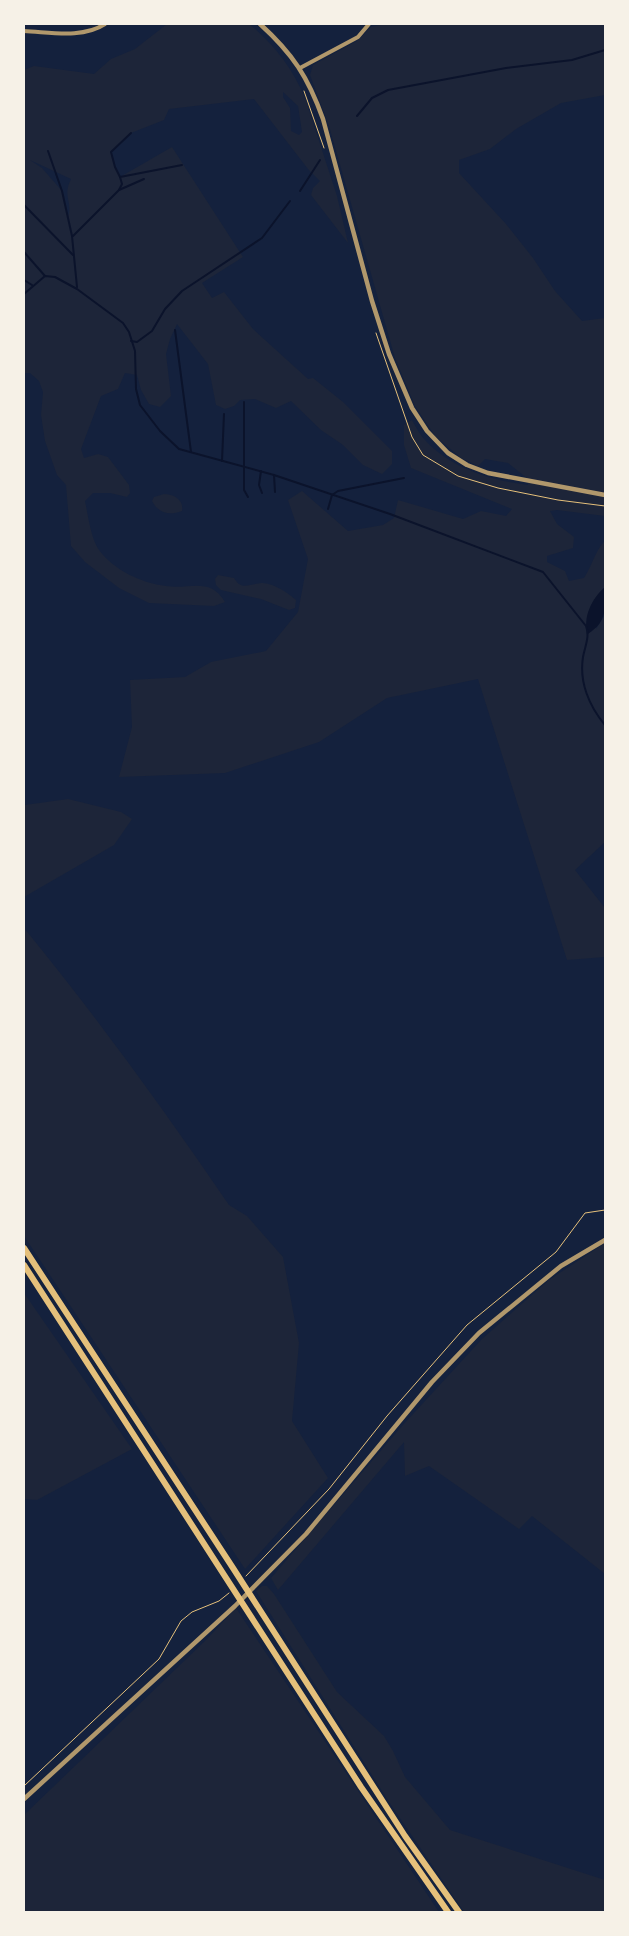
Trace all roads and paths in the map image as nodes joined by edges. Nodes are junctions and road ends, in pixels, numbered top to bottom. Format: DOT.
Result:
graph roads {
  1 [pos="105,24"];
  2 [pos="260,24"];
  3 [pos="369,24"];
  4 [pos="24,31"];
  5 [pos="300,68"];
  6 [pos="304,89"];
  7 [pos="326,155"];
  8 [pos="374,326"];
  9 [pos="605,495"];
  10 [pos="605,506"];
  11 [pos="605,1210"];
  12 [pos="605,1240"];
  13 [pos="24,1248"];
  14 [pos="24,1265"];
  15 [pos="246,1576"];
  16 [pos="234,1588"];
  17 [pos="24,1786"];
  18 [pos="24,1799"];
  19 [pos="448,1912"];
  20 [pos="458,1912"];
  1 -- 4 [label="street"];
  2 -- 5 [label="street"];
  3 -- 5 [label="street"];
  5 -- 9 [label="street"];
  6 -- 7 [label="path"];
  8 -- 10 [label="path"];
  11 -- 15 [label="path"];
  12 -- 18 [label="street"];
  13 -- 20 [label="highway"];
  14 -- 19 [label="highway"];
  16 -- 17 [label="path"];
}
